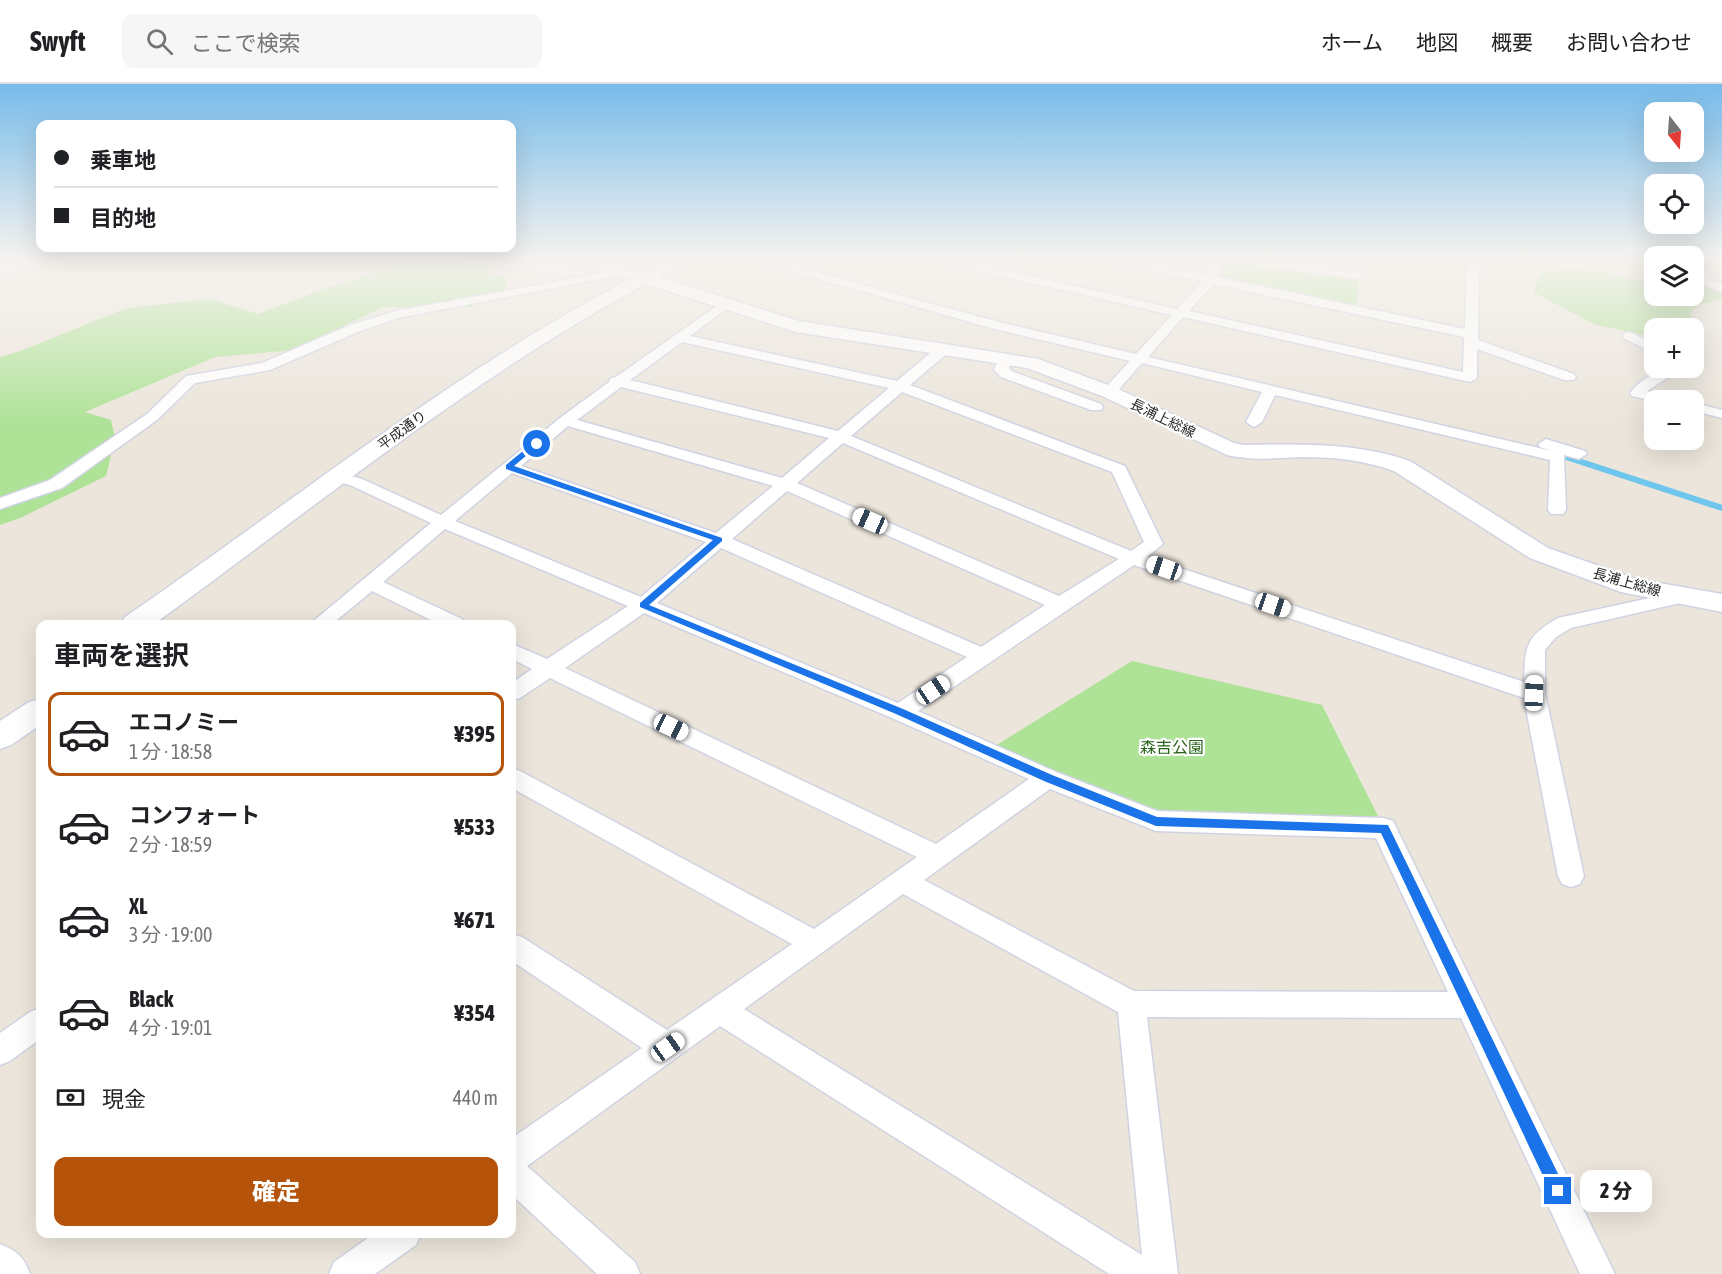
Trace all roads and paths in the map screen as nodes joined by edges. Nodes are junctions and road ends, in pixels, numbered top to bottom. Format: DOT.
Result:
graph roads {
  1 [pos="394,316"];
  2 [pos="595,316"];
  3 [pos="709,316"];
  4 [pos="764,316"];
  5 [pos="958,316"];
  6 [pos="1007,316"];
  7 [pos="1179,316"];
  8 [pos="1192,316"];
  9 [pos="1414,316"];
  10 [pos="1472,316"];
  11 [pos="1630,336"];
  12 [pos="679,337"];
  13 [pos="1471,338"];
  14 [pos="1644,344"];
  15 [pos="945,348"];
  16 [pos="1150,348"];
  17 [pos="1010,359"];
  18 [pos="1139,359"];
  19 [pos="1569,377"];
  20 [pos="1656,378"];
  21 [pos="616,381"];
  22 [pos="1087,383"];
  23 [pos="903,387"];
  24 [pos="1270,390"];
  25 [pos="1063,395"];
  26 [pos="1644,395"];
  27 [pos="1102,399"];
  28 [pos="1704,410"];
  29 [pos="1722,414"];
  30 [pos="565,421"];
  31 [pos="1254,422"];
  32 [pos="841,437"];
  33 [pos="1579,454"];
  34 [pos="509,467"];
  35 [pos="347,479"];
  36 [pos="786,484"];
  37 [pos="0,504"];
  38 [pos="1557,510"];
  39 [pos="443,522"];
  40 [pos="719,540"];
  41 [pos="1133,558"];
  42 [pos="370,583"];
  43 [pos="1682,597"];
  44 [pos="1722,603"];
  45 [pos="1060,604"];
  46 [pos="643,605"];
  47 [pos="141,620"];
  48 [pos="168,620"];
  49 [pos="325,620"];
  50 [pos="447,620"];
  51 [pos="516,653"];
  52 [pos="983,656"];
  53 [pos="547,668"];
  54 [pos="516,690"];
  55 [pos="36,691"];
  56 [pos="1534,693"];
  57 [pos="900,712"];
  58 [pos="36,713"];
  59 [pos="0,714"];
  60 [pos="0,737"];
  61 [pos="1048,778"];
  62 [pos="516,779"];
  63 [pos="938,856"];
  64 [pos="1571,876"];
  65 [pos="902,881"];
  66 [pos="815,943"];
  67 [pos="516,949"];
  68 [pos="1131,1004"];
  69 [pos="1468,1005"];
  70 [pos="720,1010"];
  71 [pos="36,1025"];
  72 [pos="668,1047"];
  73 [pos="0,1051"];
  74 [pos="516,1154"];
  75 [pos="516,1178"];
  76 [pos="397,1238"];
  77 [pos="0,1269"];
  78 [pos="617,1272"];
  79 [pos="5,1274"];
  80 [pos="346,1274"];
  81 [pos="1141,1274"];
  82 [pos="1161,1274"];
  83 [pos="1598,1274"];
  1 -- 37 [label="street"];
  2 -- 35 [label="main road, 平成通り"];
  3 -- 12 [label="street"];
  4 -- 15 [label="main road, 長浦上総線"];
  5 -- 18 [label="street"];
  6 -- 16 [label="street"];
  7 -- 16 [label="street"];
  8 -- 13 [label="street"];
  9 -- 13 [label="street"];
  10 -- 13 [label="street"];
  11 -- 14 [label="street"];
  12 -- 21 [label="street"];
  12 -- 23 [label="street"];
  13 -- 19 [label="street"];
  15 -- 17 [label="main road, 長浦上総線"];
  15 -- 23 [label="street"];
  16 -- 18 [label="street"];
  16 -- 33 [label="street"];
  17 -- 22 [label="main road, 長浦上総線"];
  17 -- 25 [label="street"];
  18 -- 24 [label="street"];
  18 -- 27 [label="street"];
  20 -- 26 [label="street"];
  21 -- 30 [label="street"];
  21 -- 32 [label="street"];
  22 -- 25 [label="street"];
  22 -- 27 [label="main road, 長浦上総線"];
  23 -- 32 [label="street"];
  23 -- 41 [label="street"];
  24 -- 31 [label="street"];
  24 -- 38 [label="street"];
  25 -- 27 [label="street"];
  27 -- 43 [label="main road, 長浦上総線"];
  28 -- 29 [label="street"];
  30 -- 34 [label="street"];
  30 -- 36 [label="street"];
  32 -- 36 [label="street"];
  32 -- 41 [label="street"];
  34 -- 39 [label="street"];
  34 -- 40 [label="street"];
  35 -- 39 [label="street"];
  35 -- 47 [label="main road, 平成通り"];
  35 -- 48 [label="main road, 平成通り"];
  36 -- 40 [label="street"];
  36 -- 45 [label="street"];
  39 -- 42 [label="street"];
  39 -- 46 [label="street"];
  40 -- 46 [label="street"];
  40 -- 52 [label="street"];
  41 -- 45 [label="street"];
  41 -- 56 [label="street"];
  42 -- 49 [label="street"];
  42 -- 50 [label="street"];
  43 -- 44 [label="main road, 長浦上総線"];
  43 -- 56 [label="street"];
  45 -- 52 [label="street"];
  46 -- 53 [label="street"];
  46 -- 57 [label="street"];
  51 -- 53 [label="street"];
  52 -- 57 [label="street"];
  53 -- 54 [label="street"];
  53 -- 63 [label="street"];
  55 -- 59 [label="main road"];
  56 -- 64 [label="street"];
  57 -- 61 [label="street"];
  58 -- 60 [label="main road"];
  61 -- 63 [label="street"];
  61 -- 69 [label="street"];
  62 -- 66 [label="street"];
  63 -- 65 [label="street"];
  65 -- 66 [label="street"];
  65 -- 68 [label="street"];
  66 -- 70 [label="street"];
  67 -- 72 [label="street"];
  68 -- 69 [label="street"];
  68 -- 82 [label="street"];
  69 -- 83 [label="street"];
  70 -- 72 [label="street"];
  70 -- 81 [label="street"];
  71 -- 73 [label="street"];
  72 -- 74 [label="street"];
  75 -- 78 [label="street"];
  76 -- 80 [label="street"];
  77 -- 79 [label="main road"];
}
